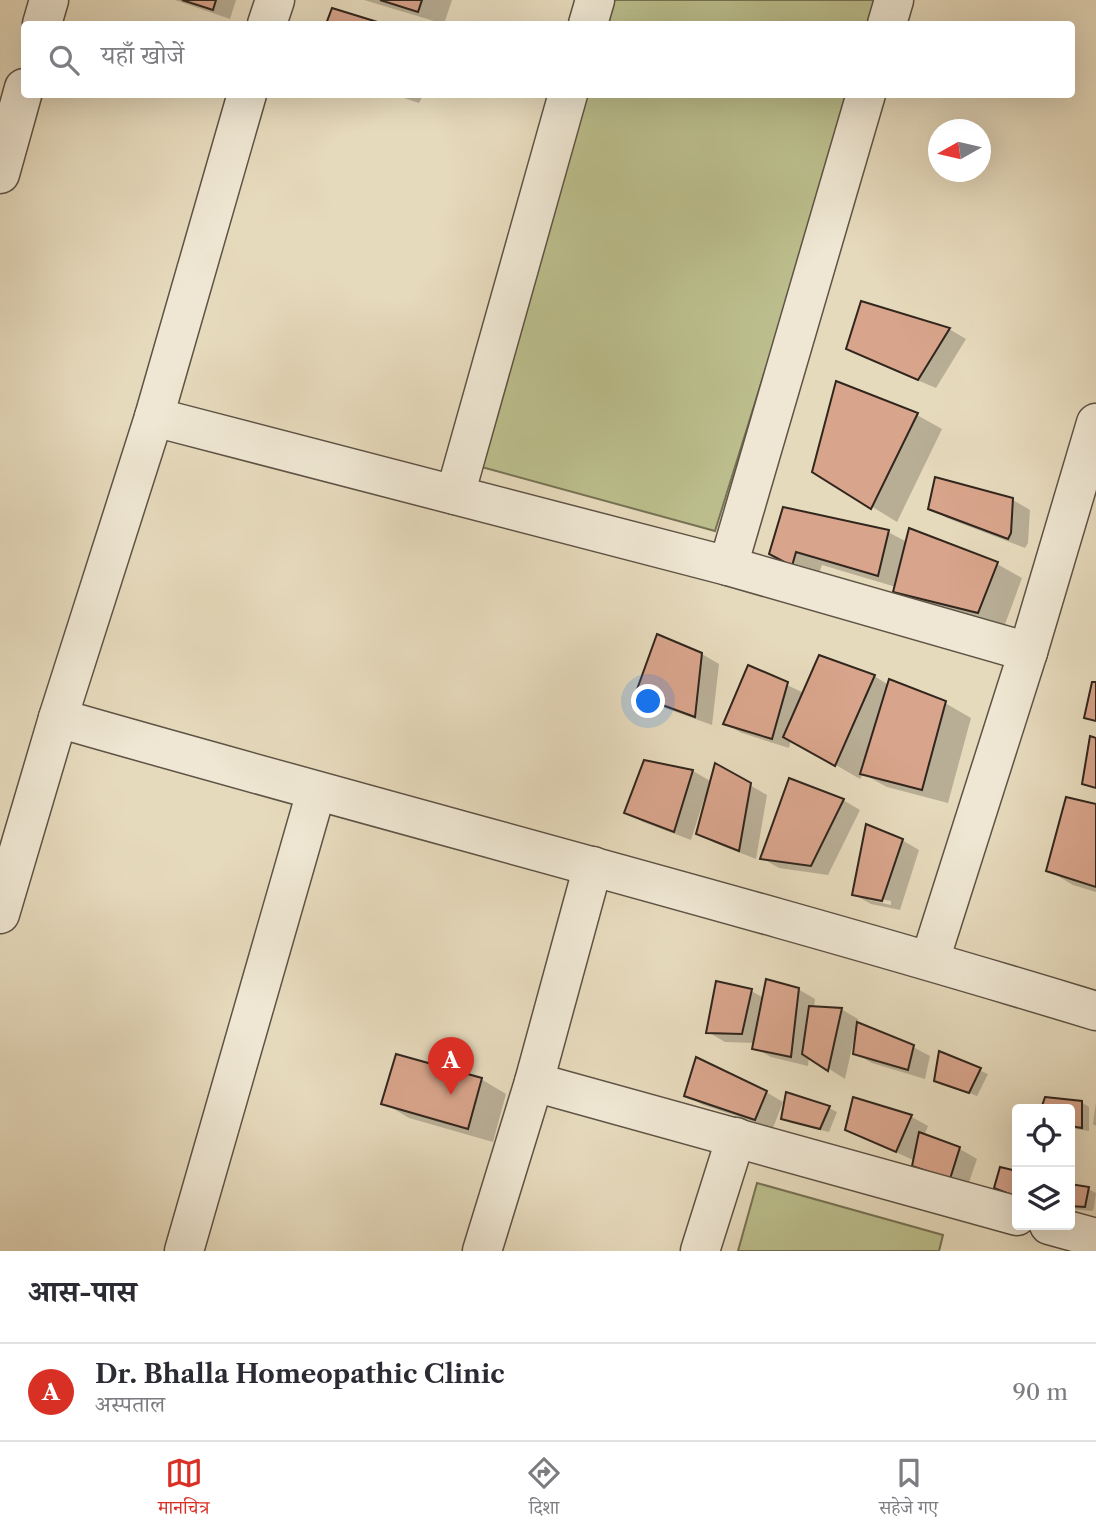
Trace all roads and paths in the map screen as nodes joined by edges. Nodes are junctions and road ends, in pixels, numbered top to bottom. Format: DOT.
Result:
graph roads {
  1 [pos="49,0"];
  2 [pos="275,0"];
  3 [pos="595,0"];
  4 [pos="894,0"];
  5 [pos="43,21"];
  6 [pos="268,21"];
  7 [pos="589,21"];
  8 [pos="888,21"];
  9 [pos="21,98"];
  10 [pos="246,98"];
  11 [pos="567,98"];
  12 [pos="865,98"];
  13 [pos="0,174"];
  14 [pos="155,417"];
  15 [pos="1096,423"];
  16 [pos="455,495"];
  17 [pos="728,566"];
  18 [pos="1028,652"];
  19 [pos="58,718"];
  20 [pos="316,792"];
  21 [pos="593,866"];
  22 [pos="0,914"];
  23 [pos="930,960"];
  24 [pos="1096,1011"];
  25 [pos="534,1082"];
  26 [pos="736,1137"];
  27 [pos="1012,1215"];
  28 [pos="1067,1230"];
  29 [pos="1096,1238"];
  30 [pos="184,1251"];
  31 [pos="482,1251"];
  32 [pos="700,1251"];
  1 -- 5 [label="street"];
  2 -- 6 [label="street"];
  3 -- 7 [label="street"];
  4 -- 8 [label="street"];
  9 -- 13 [label="street"];
  10 -- 14 [label="street"];
  11 -- 16 [label="street"];
  12 -- 17 [label="street"];
  14 -- 16 [label="street"];
  14 -- 19 [label="street"];
  15 -- 18 [label="street"];
  16 -- 17 [label="street"];
  17 -- 18 [label="street"];
  18 -- 23 [label="street"];
  19 -- 20 [label="street"];
  19 -- 22 [label="street"];
  20 -- 21 [label="street"];
  20 -- 30 [label="street"];
  21 -- 23 [label="street"];
  21 -- 25 [label="street"];
  23 -- 24 [label="street"];
  25 -- 26 [label="street"];
  25 -- 31 [label="street"];
  26 -- 27 [label="street"];
  26 -- 32 [label="street"];
  28 -- 29 [label="street"];
}
